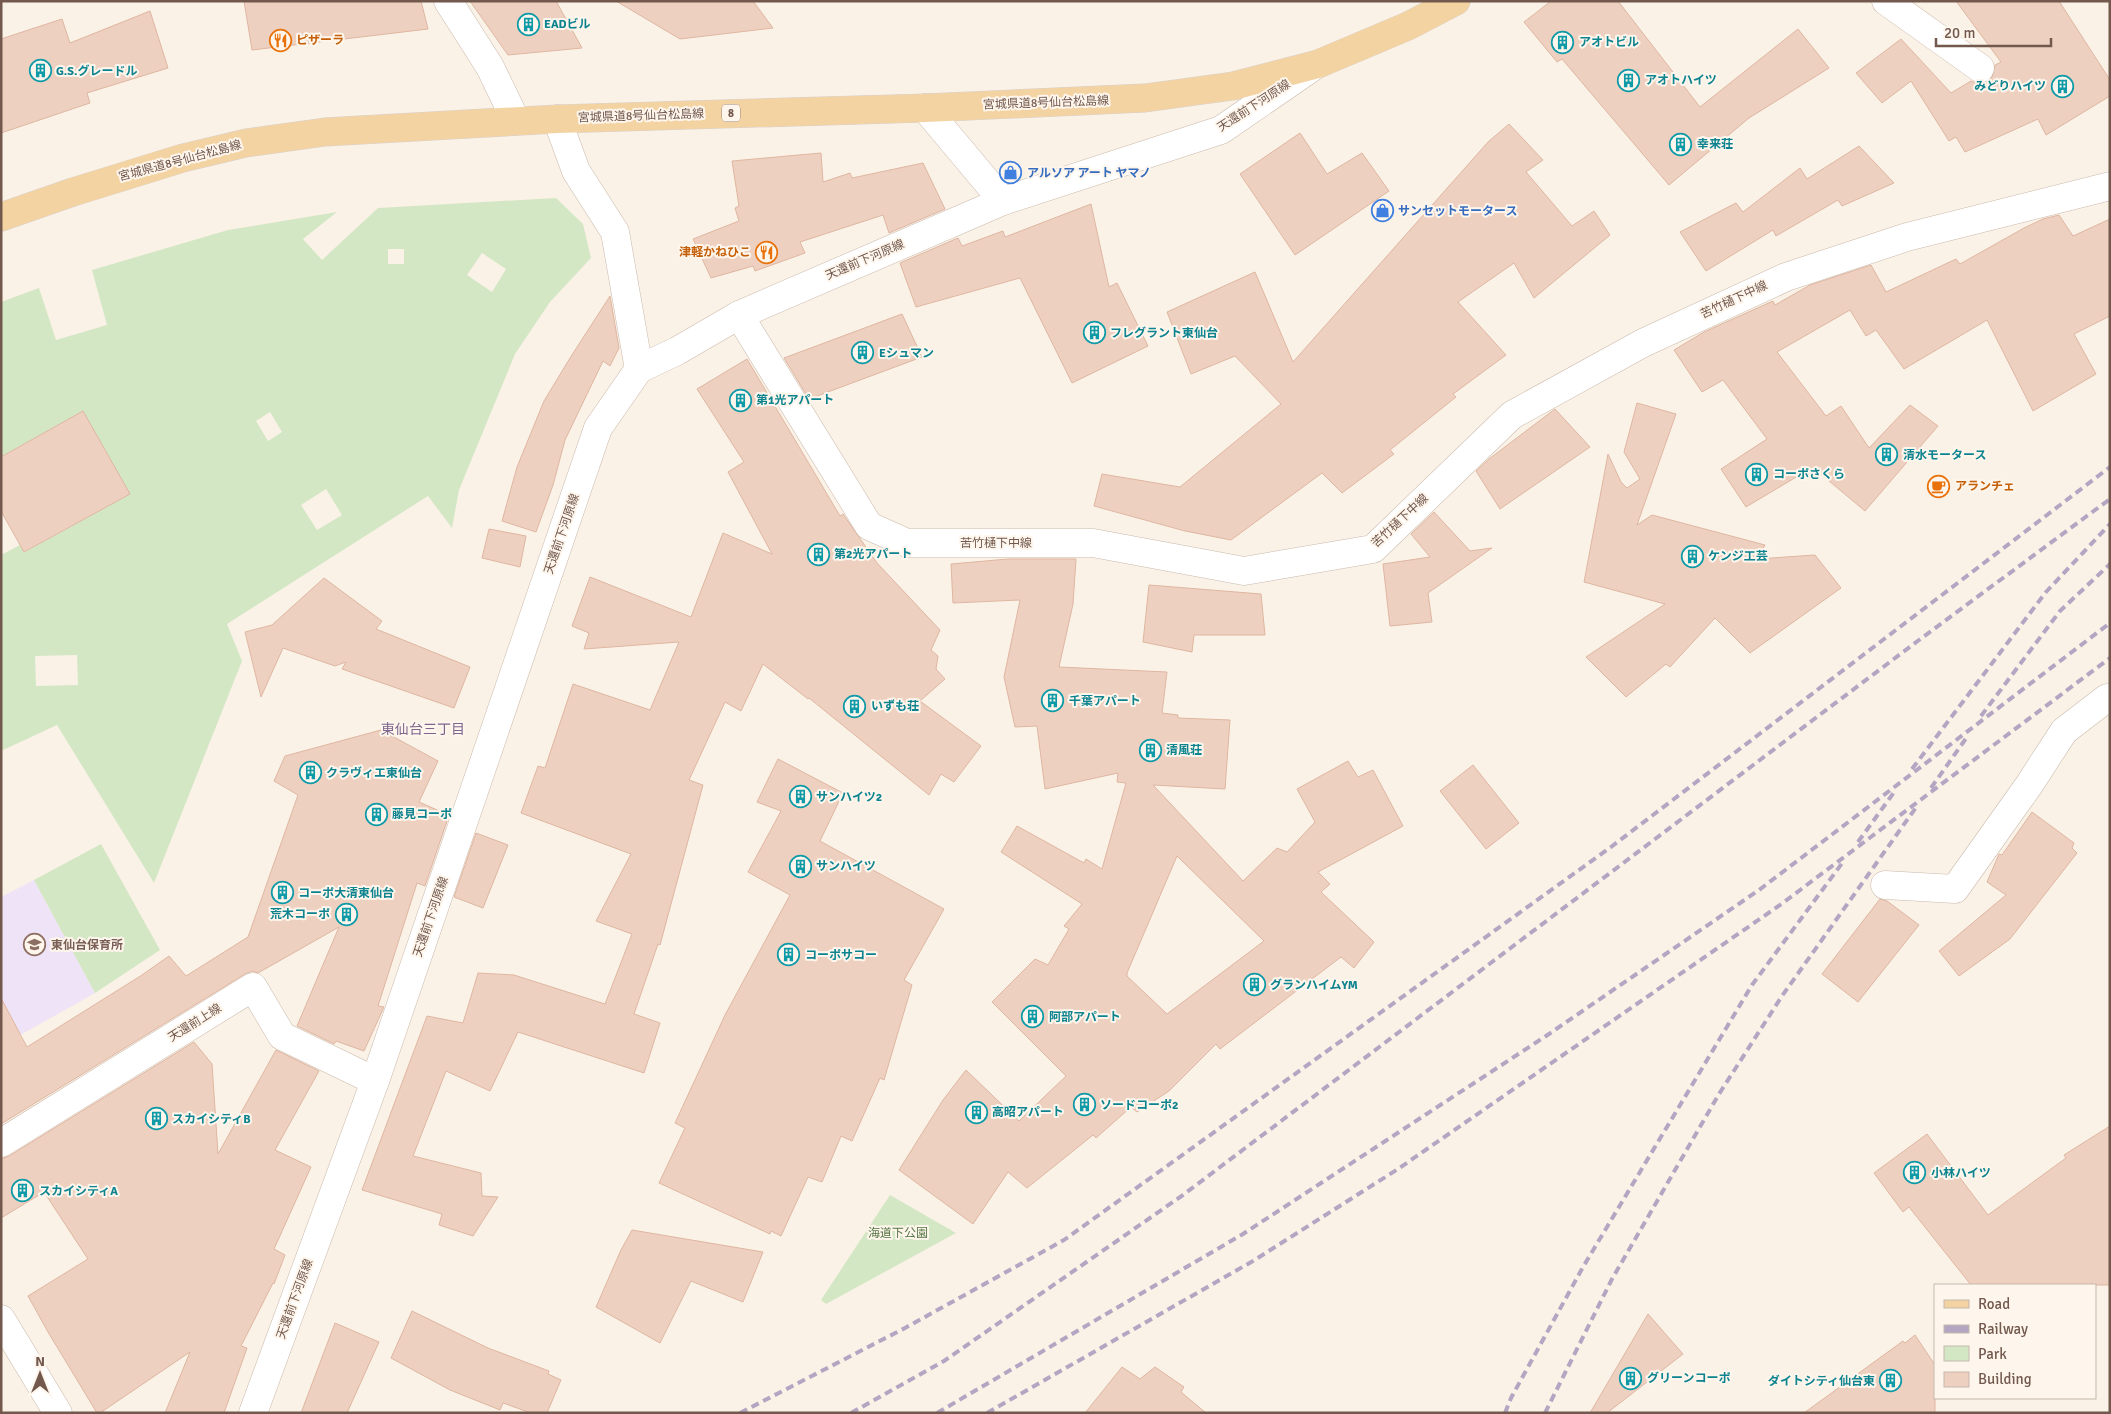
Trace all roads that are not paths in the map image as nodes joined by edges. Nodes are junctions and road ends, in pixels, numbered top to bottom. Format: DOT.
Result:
graph roads {
  1 [pos="448,1"];
  2 [pos="1456,1"];
  3 [pos="1886,1"];
  4 [pos="1318,64"];
  5 [pos="1980,68"];
  6 [pos="925,108"];
  7 [pos="557,119"];
  8 [pos="516,121"];
  9 [pos="2110,186"];
  10 [pos="1003,200"];
  11 [pos="1,217"];
  12 [pos="739,315"];
  13 [pos="639,369"];
  14 [pos="2109,698"];
  15 [pos="1885,885"];
  16 [pos="375,1081"];
  17 [pos="1,1143"];
  18 [pos="1,1319"];
  19 [pos="58,1413"];
  20 [pos="253,1413"];
  1 -- 8 [label="street"];
  2 -- 4 [label="main road, 宮城県道8号仙台松島線 / 8"];
  3 -- 5 [label="street"];
  4 -- 6 [label="main road, 宮城県道8号仙台松島線 / 8"];
  4 -- 10 [label="street, 天還前下河原線"];
  6 -- 7 [label="main road, 宮城県道8号仙台松島線 / 8"];
  6 -- 10 [label="street"];
  7 -- 8 [label="main road, 宮城県道8号仙台松島線 / 8"];
  7 -- 13 [label="street"];
  8 -- 11 [label="main road, 宮城県道8号仙台松島線 / 8"];
  9 -- 12 [label="street, 苦竹樋下中線"];
  10 -- 12 [label="street, 天還前下河原線"];
  12 -- 13 [label="street, 天還前下河原線"];
  13 -- 16 [label="street, 天還前下河原線"];
  14 -- 15 [label="street"];
  16 -- 17 [label="street, 天還前上線"];
  16 -- 20 [label="street, 天還前下河原線"];
  18 -- 19 [label="street"];
}
